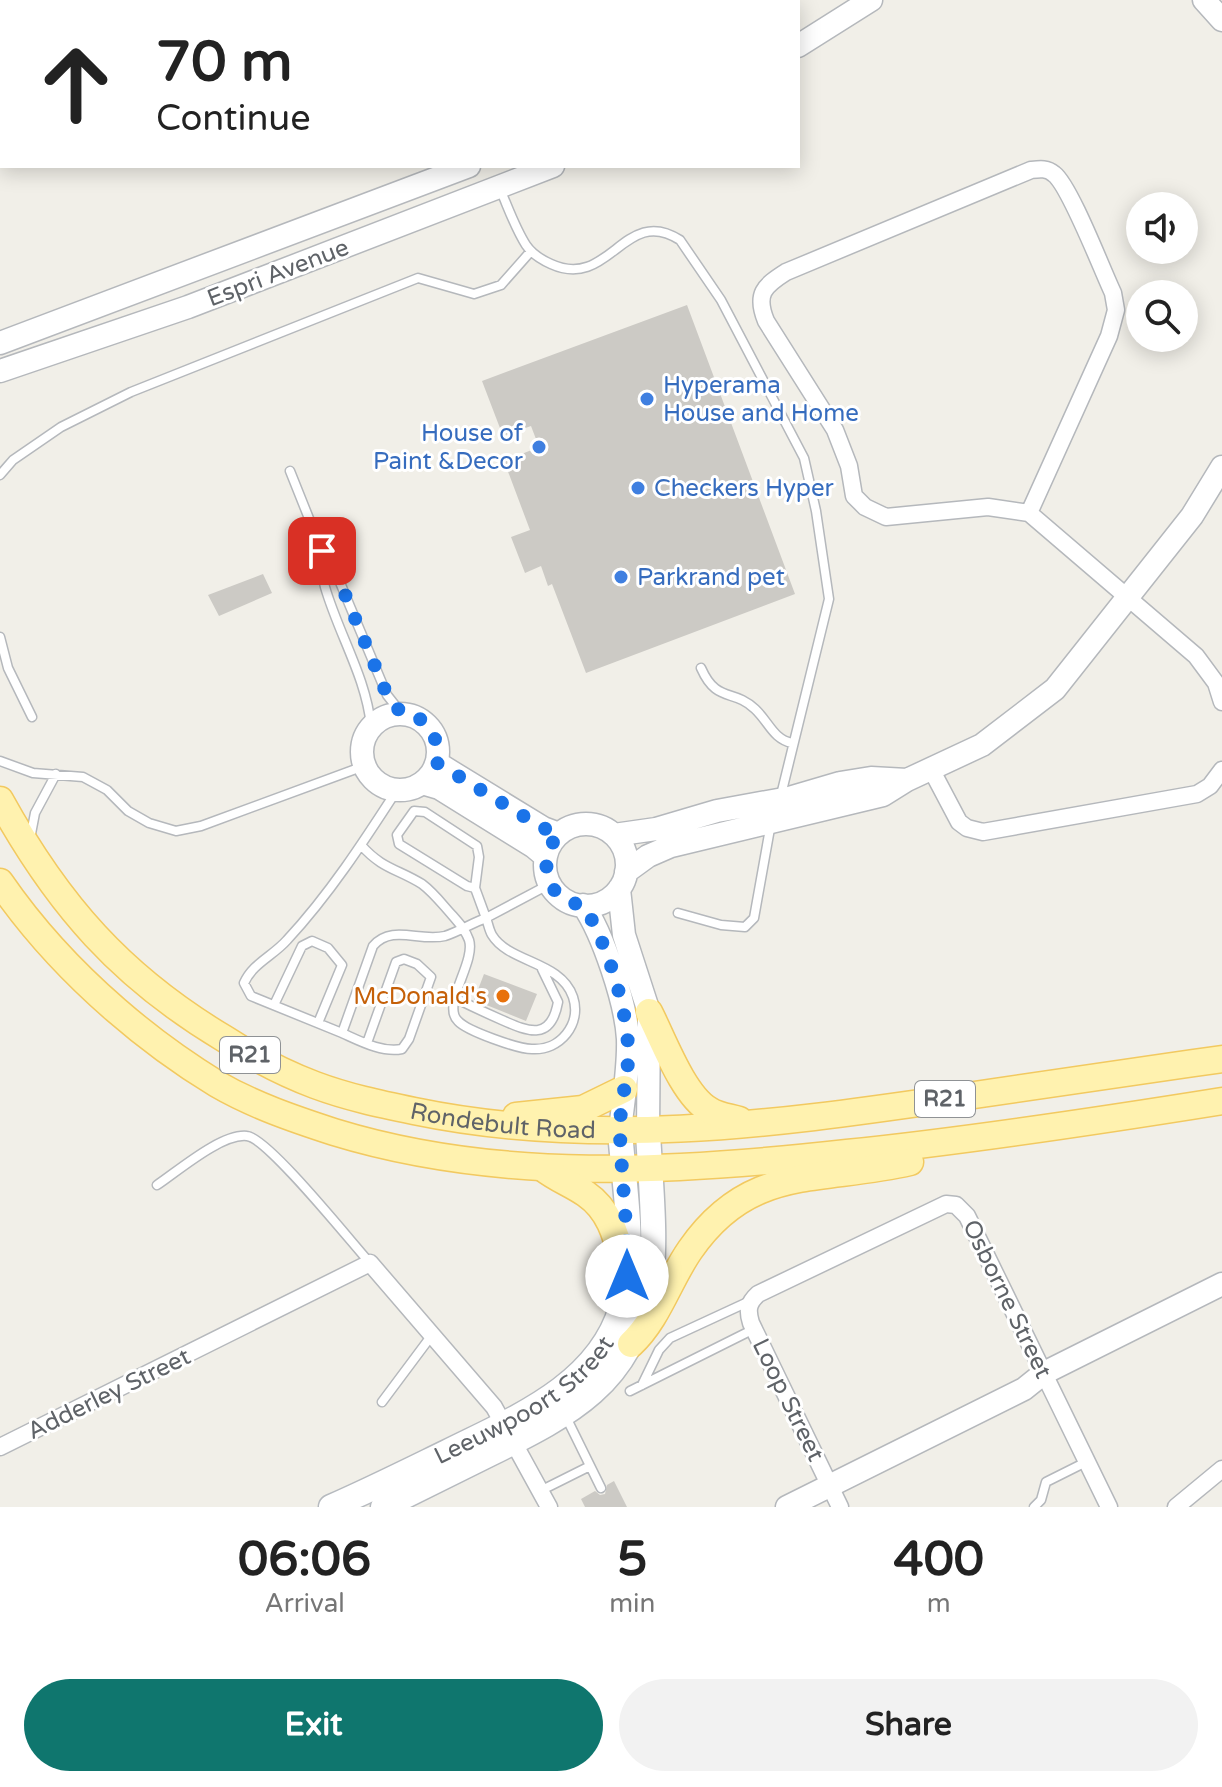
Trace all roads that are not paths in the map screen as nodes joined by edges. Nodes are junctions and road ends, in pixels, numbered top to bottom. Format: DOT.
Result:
graph roads {
  1 [pos="871,0"];
  2 [pos="1204,0"];
  3 [pos="1222,20"];
  4 [pos="800,45"];
  5 [pos="548,168"];
  6 [pos="459,170"];
  7 [pos="500,188"];
  8 [pos="531,251"];
  9 [pos="0,343"];
  10 [pos="0,371"];
  11 [pos="1222,467"];
  12 [pos="290,471"];
  13 [pos="0,475"];
  14 [pos="1029,513"];
  15 [pos="322,551"];
  16 [pos="1129,598"];
  17 [pos="0,637"];
  18 [pos="701,668"];
  19 [pos="1222,702"];
  20 [pos="402,714"];
  21 [pos="32,717"];
  22 [pos="371,726"];
  23 [pos="792,743"];
  24 [pos="0,761"];
  25 [pos="437,763"];
  26 [pos="364,766"];
  27 [pos="931,769"];
  28 [pos="1222,770"];
  29 [pos="56,774"];
  30 [pos="907,780"];
  31 [pos="422,783"];
  32 [pos="397,790"];
  33 [pos="0,800"];
  34 [pos="779,800"];
  35 [pos="770,823"];
  36 [pos="559,834"];
  37 [pos="614,835"];
  38 [pos="361,845"];
  39 [pos="28,850"];
  40 [pos="546,857"];
  41 [pos="622,881"];
  42 [pos="0,882"];
  43 [pos="550,884"];
  44 [pos="475,888"];
  45 [pos="583,905"];
  46 [pos="678,913"];
  47 [pos="486,918"];
  48 [pos="463,927"];
  49 [pos="539,965"];
  50 [pos="455,998"];
  51 [pos="274,1005"];
  52 [pos="649,1012"];
  53 [pos="318,1023"];
  54 [pos="342,1033"];
  55 [pos="367,1043"];
  56 [pos="1222,1059"];
  57 [pos="624,1089"];
  58 [pos="1222,1101"];
  59 [pos="1222,1112"];
  60 [pos="1129,1116"];
  61 [pos="750,1123"];
  62 [pos="494,1124"];
  63 [pos="620,1131"];
  64 [pos="648,1132"];
  65 [pos="977,1139"];
  66 [pos="543,1168"];
  67 [pos="650,1169"];
  68 [pos="623,1170"];
  69 [pos="157,1185"];
  70 [pos="370,1263"];
  71 [pos="627,1276"];
  72 [pos="1222,1284"];
  73 [pos="754,1297"];
  74 [pos="1222,1298"];
  75 [pos="754,1329"];
  76 [pos="433,1334"];
  77 [pos="631,1344"];
  78 [pos="1046,1378"];
  79 [pos="642,1385"];
  80 [pos="630,1391"];
  81 [pos="382,1402"];
  82 [pos="565,1415"];
  83 [pos="509,1433"];
  84 [pos="0,1447"];
  85 [pos="1222,1459"];
  86 [pos="1087,1462"];
  87 [pos="590,1466"];
  88 [pos="1222,1469"];
  89 [pos="829,1486"];
  90 [pos="601,1488"];
  91 [pos="540,1491"];
  92 [pos="1192,1494"];
  93 [pos="331,1507"];
  94 [pos="383,1507"];
  95 [pos="549,1507"];
  96 [pos="787,1507"];
  97 [pos="840,1507"];
  98 [pos="1034,1507"];
  99 [pos="1109,1507"];
  100 [pos="1176,1507"];
  1 -- 4 [label="street"];
  2 -- 3 [label="street"];
  5 -- 7 [label="street, Espri Avenue"];
  6 -- 7 [label="street"];
  6 -- 9 [label="street, Espri Avenue"];
  7 -- 8 [label="lane"];
  7 -- 10 [label="street, Espri Avenue"];
  8 -- 13 [label="lane"];
  8 -- 23 [label="lane"];
  11 -- 16 [label="street"];
  12 -- 15 [label="lane"];
  14 -- 14 [label="street"];
  14 -- 16 [label="street"];
  15 -- 20 [label="lane"];
  15 -- 22 [label="lane"];
  16 -- 19 [label="street"];
  16 -- 27 [label="street"];
  17 -- 21 [label="lane"];
  18 -- 23 [label="lane"];
  20 -- 22 [label="street"];
  20 -- 25 [label="street"];
  22 -- 26 [label="street"];
  23 -- 34 [label="lane"];
  24 -- 29 [label="lane"];
  25 -- 31 [label="street"];
  25 -- 36 [label="street"];
  26 -- 29 [label="lane"];
  26 -- 32 [label="street"];
  27 -- 28 [label="street"];
  27 -- 30 [label="street"];
  29 -- 39 [label="lane"];
  30 -- 34 [label="street"];
  30 -- 35 [label="street"];
  31 -- 32 [label="street"];
  31 -- 40 [label="street"];
  32 -- 38 [label="lane"];
  33 -- 39 [label="main road, Rondebult Road / R21"];
  34 -- 35 [label="lane"];
  34 -- 37 [label="street"];
  35 -- 41 [label="street"];
  35 -- 46 [label="lane"];
  36 -- 37 [label="street"];
  36 -- 40 [label="street"];
  37 -- 41 [label="street"];
  38 -- 48 [label="lane"];
  38 -- 51 [label="lane"];
  39 -- 62 [label="main road, Rondebult Road / R21"];
  40 -- 43 [label="street"];
  41 -- 45 [label="street"];
  41 -- 52 [label="street"];
  42 -- 66 [label="main road, Rondebult Road / R21"];
  43 -- 45 [label="street"];
  43 -- 47 [label="lane"];
  44 -- 44 [label="lane"];
  44 -- 47 [label="lane"];
  45 -- 57 [label="street"];
  47 -- 48 [label="lane"];
  47 -- 49 [label="lane"];
  48 -- 50 [label="lane"];
  48 -- 54 [label="lane"];
  49 -- 50 [label="lane"];
  49 -- 50 [label="lane"];
  51 -- 53 [label="lane"];
  51 -- 53 [label="lane"];
  52 -- 61 [label="main road"];
  52 -- 64 [label="street"];
  53 -- 54 [label="lane"];
  54 -- 55 [label="lane"];
  55 -- 55 [label="lane"];
  56 -- 61 [label="main road, Rondebult Road / R21"];
  57 -- 62 [label="main road"];
  57 -- 63 [label="street"];
  58 -- 60 [label="main road, Rondebult Road / R21"];
  59 -- 60 [label="main road"];
  60 -- 65 [label="main road, Rondebult Road / R21"];
  61 -- 64 [label="main road, Rondebult Road / R21"];
  62 -- 63 [label="main road, Rondebult Road / R21"];
  63 -- 64 [label="main road, Rondebult Road / R21"];
  63 -- 68 [label="main road, Leeuwpoort Street"];
  64 -- 67 [label="main road, Leeuwpoort Street"];
  65 -- 67 [label="main road, Rondebult Road / R21"];
  65 -- 77 [label="main road"];
  66 -- 68 [label="main road, Rondebult Road / R21"];
  66 -- 71 [label="main road"];
  67 -- 68 [label="main road, Rondebult Road / R21"];
  67 -- 77 [label="main road, Leeuwpoort Street"];
  68 -- 71 [label="main road, Leeuwpoort Street"];
  69 -- 70 [label="lane"];
  70 -- 76 [label="street"];
  70 -- 84 [label="street, Adderley Street"];
  71 -- 83 [label="main road, Leeuwpoort Street"];
  72 -- 78 [label="street"];
  73 -- 75 [label="street, Loop Street"];
  73 -- 78 [label="street, Osborne Street"];
  73 -- 79 [label="lane"];
  74 -- 78 [label="street"];
  75 -- 79 [label="lane"];
  75 -- 89 [label="street, Loop Street"];
  76 -- 81 [label="lane"];
  76 -- 83 [label="street"];
  77 -- 82 [label="main road, Leeuwpoort Street"];
  78 -- 86 [label="street, Osborne Street"];
  78 -- 89 [label="street"];
  79 -- 80 [label="lane"];
  82 -- 83 [label="main road, Leeuwpoort Street"];
  82 -- 87 [label="lane"];
  83 -- 91 [label="street"];
  83 -- 93 [label="main road, Leeuwpoort Street"];
  83 -- 94 [label="main road, Leeuwpoort Street"];
  85 -- 92 [label="street"];
  86 -- 98 [label="lane"];
  86 -- 99 [label="street, Osborne Street"];
  87 -- 90 [label="lane"];
  87 -- 91 [label="lane"];
  88 -- 92 [label="street"];
  89 -- 96 [label="street"];
  89 -- 97 [label="street, Loop Street"];
  91 -- 95 [label="street"];
  92 -- 100 [label="street"];
}
